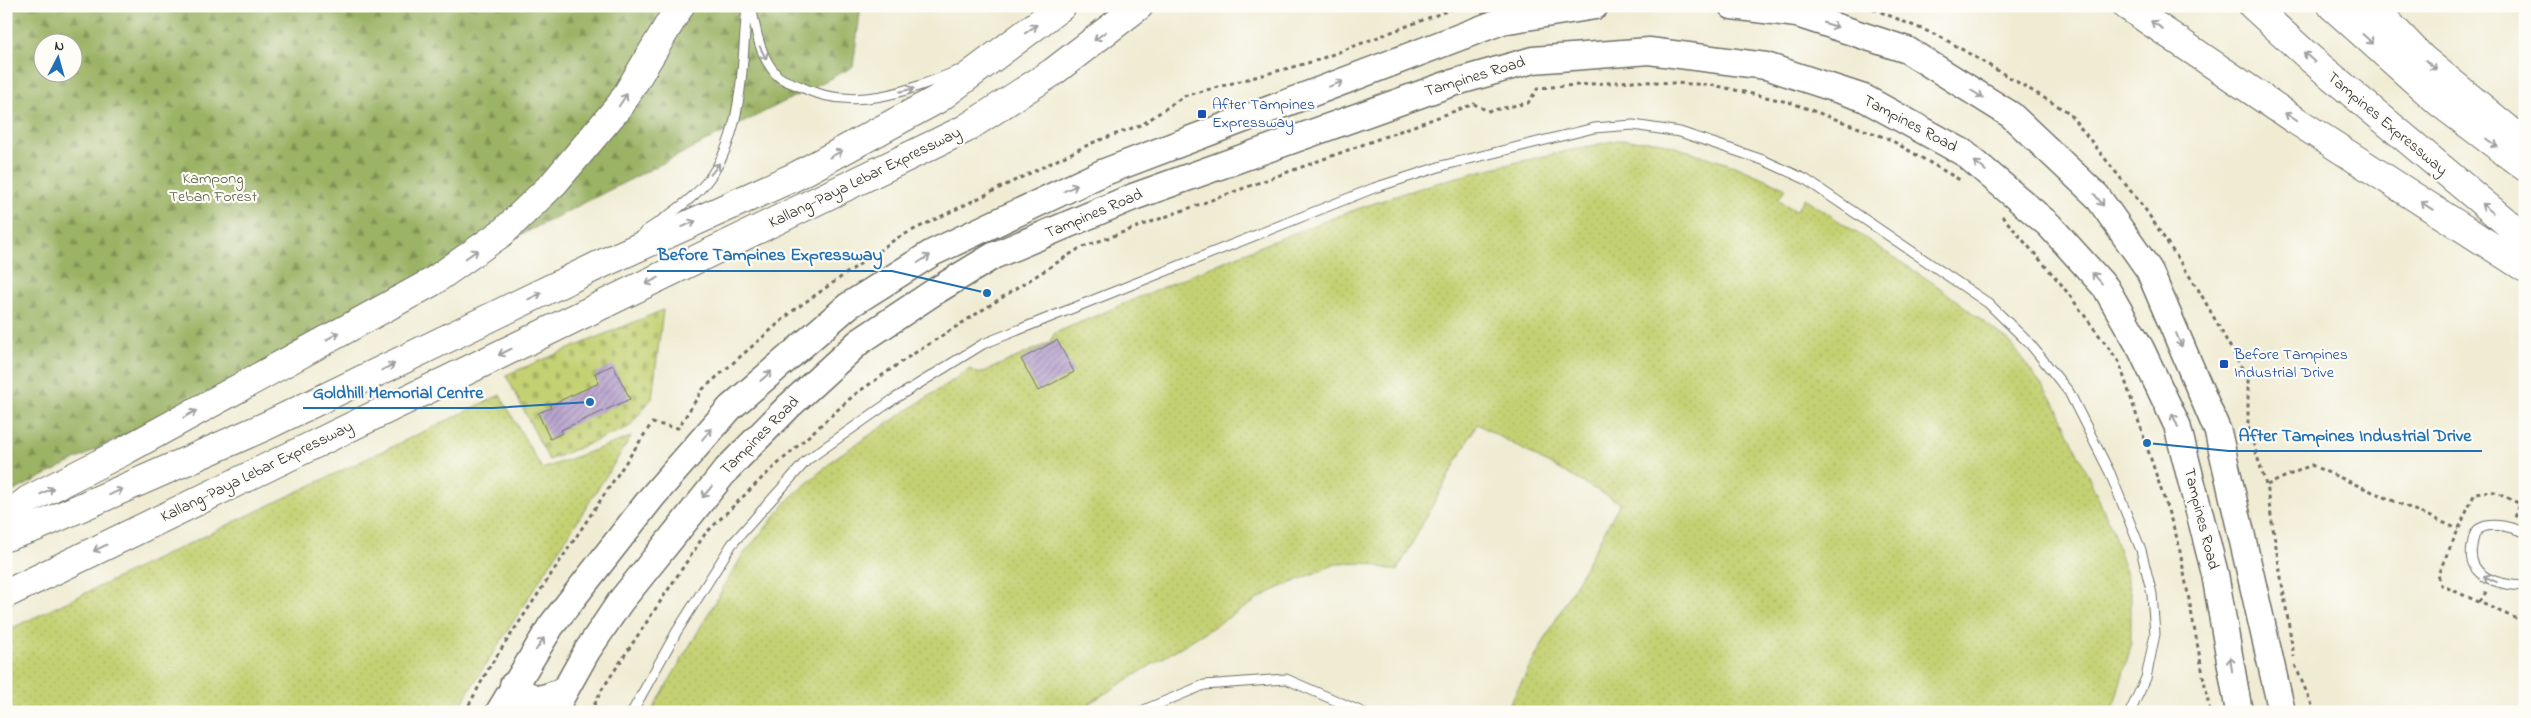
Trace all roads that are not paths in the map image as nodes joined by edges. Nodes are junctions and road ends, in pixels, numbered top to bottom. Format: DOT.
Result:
graph roads {
  1 [pos="680,6"];
  2 [pos="749,6"];
  3 [pos="1062,6"];
  4 [pos="1139,6"];
  5 [pos="1595,6"];
  6 [pos="1732,6"];
  7 [pos="2127,6"];
  8 [pos="2253,6"];
  9 [pos="2332,6"];
  10 [pos="2372,6"];
  11 [pos="996,55"];
  12 [pos="2525,143"];
  13 [pos="2525,167"];
  14 [pos="2525,238"];
  15 [pos="597,266"];
  16 [pos="2525,268"];
  17 [pos="6,517"];
  18 [pos="2525,532"];
  19 [pos="6,537"];
  20 [pos="2525,586"];
  21 [pos="6,594"];
  22 [pos="514,685"];
  23 [pos="559,701"];
  24 [pos="499,712"];
  25 [pos="632,712"];
  26 [pos="1139,712"];
  27 [pos="1362,712"];
  28 [pos="2130,712"];
  29 [pos="2239,712"];
  30 [pos="2282,712"];
  17 -- 1 [label="highway, one-way"];
  2 -- 11 [label="lane, one-way"];
  15 -- 2 [label="lane, one-way"];
  11 -- 3 [label="highway, one-way"];
  4 -- 21 [label="highway, Kallang-Paya Lebar Expressway, one-way"];
  22 -- 5 [label="main road, Tampines Road, one-way"];
  6 -- 30 [label="main road, one-way"];
  16 -- 7 [label="highway, one-way"];
  14 -- 8 [label="highway, Tampines Expressway, one-way"];
  9 -- 13 [label="highway, one-way"];
  10 -- 12 [label="highway, one-way"];
  15 -- 11 [label="highway, one-way"];
  19 -- 15 [label="highway, one-way"];
  20 -- 18 [label="lane, one-way"];
  22 -- 23 [label="main road"];
  22 -- 24 [label="main road, Tampines Road"];
  29 -- 23 [label="main road, Tampines Road, one-way"];
  25 -- 28 [label="lane"];
  26 -- 27 [label="lane"];
}
